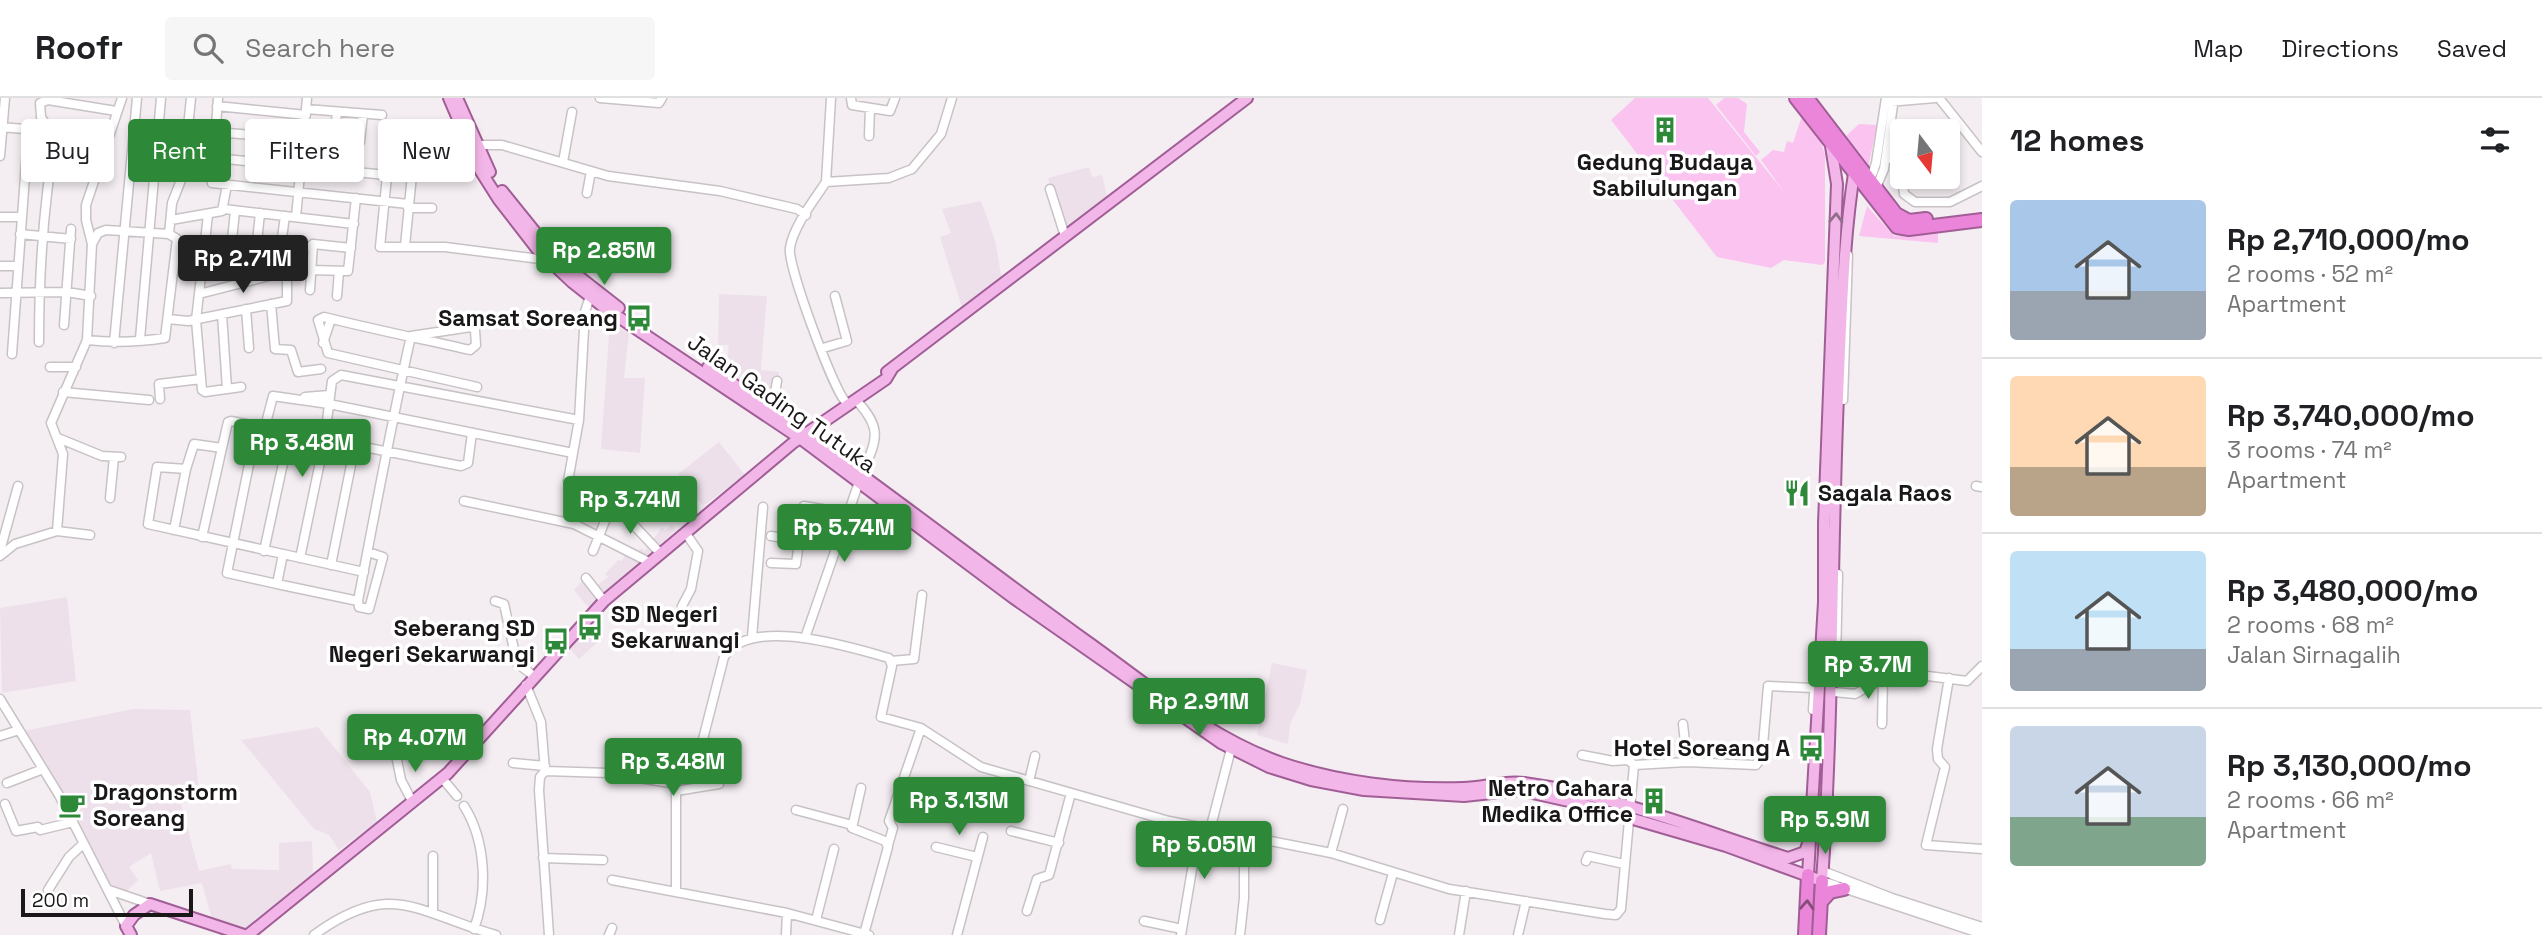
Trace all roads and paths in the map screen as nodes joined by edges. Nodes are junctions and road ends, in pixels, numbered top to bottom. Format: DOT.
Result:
graph roads {
  1 [pos="5,98"];
  2 [pos="122,98"];
  3 [pos="137,98"];
  4 [pos="161,98"];
  5 [pos="191,98"];
  6 [pos="307,98"];
  7 [pos="449,98"];
  8 [pos="457,98"];
  9 [pos="600,98"];
  10 [pos="662,98"];
  11 [pos="831,98"];
  12 [pos="851,98"];
  13 [pos="895,98"];
  14 [pos="952,98"];
  15 [pos="1247,98"];
  16 [pos="1257,98"];
  17 [pos="1796,98"];
  18 [pos="1807,98"];
  19 [pos="1937,98"];
  20 [pos="621,99"];
  21 [pos="1889,100"];
  22 [pos="218,102"];
  23 [pos="870,108"];
  24 [pos="116,111"];
  25 [pos="337,111"];
  26 [pos="306,112"];
  27 [pos="572,113"];
  28 [pos="363,114"];
  29 [pos="383,115"];
  30 [pos="42,119"];
  31 [pos="113,119"];
  32 [pos="189,119"];
  33 [pos="305,119"];
  34 [pos="336,119"];
  35 [pos="362,119"];
  36 [pos="460,119"];
  37 [pos="464,119"];
  38 [pos="1,127"];
  39 [pos="869,136"];
  40 [pos="1829,140"];
  41 [pos="475,146"];
  42 [pos="475,149"];
  43 [pos="1982,152"];
  44 [pos="1887,153"];
  45 [pos="0,156"];
  46 [pos="1890,157"];
  47 [pos="563,162"];
  48 [pos="1853,166"];
  49 [pos="364,169"];
  50 [pos="592,172"];
  51 [pos="49,182"];
  52 [pos="94,182"];
  53 [pos="179,182"];
  54 [pos="211,182"];
  55 [pos="300,182"];
  56 [pos="411,182"];
  57 [pos="827,182"];
  58 [pos="1837,184"];
  59 [pos="227,185"];
  60 [pos="1982,186"];
  61 [pos="1871,188"];
  62 [pos="1050,189"];
  63 [pos="1903,189"];
  64 [pos="299,192"];
  65 [pos="587,193"];
  66 [pos="356,198"];
  67 [pos="383,201"];
  68 [pos="408,206"];
  69 [pos="432,208"];
  70 [pos="224,209"];
  71 [pos="235,211"];
  72 [pos="260,213"];
  73 [pos="1982,213"];
  74 [pos="208,215"];
  75 [pos="806,215"];
  76 [pos="285,216"];
  77 [pos="0,217"];
  78 [pos="21,217"];
  79 [pos="296,217"];
  80 [pos="171,220"];
  81 [pos="1982,220"];
  82 [pos="1849,223"];
  83 [pos="354,224"];
  84 [pos="123,230"];
  85 [pos="20,234"];
  86 [pos="149,234"];
  87 [pos="169,234"];
  88 [pos="45,236"];
  89 [pos="1065,236"];
  90 [pos="92,244"];
  91 [pos="577,244"];
  92 [pos="284,245"];
  93 [pos="405,246"];
  94 [pos="312,247"];
  95 [pos="351,248"];
  96 [pos="256,252"];
  97 [pos="1834,252"];
  98 [pos="1847,253"];
  99 [pos="1041,257"];
  100 [pos="230,259"];
  101 [pos="553,259"];
  102 [pos="0,266"];
  103 [pos="17,266"];
  104 [pos="202,266"];
  105 [pos="568,268"];
  106 [pos="312,270"];
  107 [pos="339,271"];
  108 [pos="284,272"];
  109 [pos="310,290"];
  110 [pos="39,292"];
  111 [pos="66,292"];
  112 [pos="0,293"];
  113 [pos="14,293"];
  114 [pos="199,294"];
  115 [pos="91,296"];
  116 [pos="337,296"];
  117 [pos="590,296"];
  118 [pos="835,296"];
  119 [pos="271,304"];
  120 [pos="246,309"];
  121 [pos="222,314"];
  122 [pos="168,318"];
  123 [pos="196,320"];
  124 [pos="64,325"];
  125 [pos="411,337"];
  126 [pos="139,338"];
  127 [pos="657,339"];
  128 [pos="87,340"];
  129 [pos="40,342"];
  130 [pos="114,342"];
  131 [pos="249,348"];
  132 [pos="822,348"];
  133 [pos="12,354"];
  134 [pos="50,367"];
  135 [pos="76,367"];
  136 [pos="321,369"];
  137 [pos="403,372"];
  138 [pos="201,379"];
  139 [pos="777,381"];
  140 [pos="400,386"];
  141 [pos="242,387"];
  142 [pos="477,387"];
  143 [pos="227,389"];
  144 [pos="63,392"];
  145 [pos="160,399"];
  146 [pos="149,400"];
  147 [pos="329,400"];
  148 [pos="850,400"];
  149 [pos="772,410"];
  150 [pos="394,418"];
  151 [pos="579,420"];
  152 [pos="818,424"];
  153 [pos="261,426"];
  154 [pos="290,431"];
  155 [pos="472,433"];
  156 [pos="797,435"];
  157 [pos="58,438"];
  158 [pos="326,438"];
  159 [pos="355,445"];
  160 [pos="818,447"];
  161 [pos="222,448"];
  162 [pos="387,453"];
  163 [pos="573,453"];
  164 [pos="1831,457"];
  165 [pos="186,469"];
  166 [pos="861,478"];
  167 [pos="568,481"];
  168 [pos="18,486"];
  169 [pos="110,498"];
  170 [pos="464,500"];
  171 [pos="763,507"];
  172 [pos="846,513"];
  173 [pos="174,530"];
  174 [pos="57,531"];
  175 [pos="685,533"];
  176 [pos="90,535"];
  177 [pos="597,536"];
  178 [pos="771,536"];
  179 [pos="202,537"];
  180 [pos="798,540"];
  181 [pos="233,544"];
  182 [pos="264,551"];
  183 [pos="593,551"];
  184 [pos="368,552"];
  185 [pos="660,553"];
  186 [pos="0,554"];
  187 [pos="284,554"];
  188 [pos="300,558"];
  189 [pos="649,562"];
  190 [pos="771,563"];
  191 [pos="331,565"];
  192 [pos="364,572"];
  193 [pos="586,578"];
  194 [pos="277,584"];
  195 [pos="922,595"];
  196 [pos="1822,595"];
  197 [pos="358,601"];
  198 [pos="495,601"];
  199 [pos="604,601"];
  200 [pos="682,606"];
  201 [pos="1835,627"];
  202 [pos="752,637"];
  203 [pos="805,638"];
  204 [pos="1919,649"];
  205 [pos="1103,658"];
  206 [pos="891,660"];
  207 [pos="1982,666"];
  208 [pos="1917,673"];
  209 [pos="1950,678"];
  210 [pos="1883,679"];
  211 [pos="530,681"];
  212 [pos="1813,688"];
  213 [pos="1834,692"];
  214 [pos="0,699"];
  215 [pos="1683,724"];
  216 [pos="1882,724"];
  217 [pos="921,728"];
  218 [pos="19,730"];
  219 [pos="0,737"];
  220 [pos="702,743"];
  221 [pos="733,744"];
  222 [pos="1231,749"];
  223 [pos="396,755"];
  224 [pos="1582,755"];
  225 [pos="1035,756"];
  226 [pos="1687,762"];
  227 [pos="513,763"];
  228 [pos="1634,765"];
  229 [pos="43,769"];
  230 [pos="545,769"];
  231 [pos="442,778"];
  232 [pos="1029,781"];
  233 [pos="7,783"];
  234 [pos="719,784"];
  235 [pos="676,788"];
  236 [pos="861,788"];
  237 [pos="1071,793"];
  238 [pos="457,796"];
  239 [pos="412,801"];
  240 [pos="5,804"];
  241 [pos="464,806"];
  242 [pos="1343,809"];
  243 [pos="796,810"];
  244 [pos="1628,812"];
  245 [pos="73,822"];
  246 [pos="852,825"];
  247 [pos="1199,828"];
  248 [pos="1210,830"];
  249 [pos="1011,831"];
  250 [pos="1811,835"];
  251 [pos="1244,836"];
  252 [pos="983,837"];
  253 [pos="1059,843"];
  254 [pos="83,844"];
  255 [pos="888,845"];
  256 [pos="936,847"];
  257 [pos="834,849"];
  258 [pos="1824,849"];
  259 [pos="1982,849"];
  260 [pos="1331,853"];
  261 [pos="433,856"];
  262 [pos="977,857"];
  263 [pos="543,858"];
  264 [pos="603,860"];
  265 [pos="1586,861"];
  266 [pos="1624,864"];
  267 [pos="1809,871"];
  268 [pos="1393,873"];
  269 [pos="1822,876"];
  270 [pos="612,880"];
  271 [pos="1844,889"];
  272 [pos="48,890"];
  273 [pos="109,890"];
  274 [pos="676,891"];
  275 [pos="1466,891"];
  276 [pos="1543,893"];
  277 [pos="1527,901"];
  278 [pos="1821,902"];
  279 [pos="1541,903"];
  280 [pos="150,904"];
  281 [pos="433,907"];
  282 [pos="1027,911"];
  283 [pos="787,913"];
  284 [pos="816,920"];
  285 [pos="1380,920"];
  286 [pos="1143,921"];
  287 [pos="475,925"];
  288 [pos="1982,927"];
  289 [pos="128,931"];
  290 [pos="215,931"];
  291 [pos="1182,932"];
  292 [pos="867,934"];
  293 [pos="1982,934"];
  294 [pos="246,935"];
  295 [pos="314,935"];
  296 [pos="496,935"];
  297 [pos="550,935"];
  298 [pos="786,935"];
  299 [pos="957,935"];
  300 [pos="1240,935"];
  301 [pos="1459,935"];
  302 [pos="1518,935"];
  303 [pos="1805,935"];
  304 [pos="1819,935"];
  1 -- 38 [label="street"];
  2 -- 24 [label="street"];
  3 -- 84 [label="street"];
  4 -- 86 [label="street"];
  5 -- 32 [label="street"];
  6 -- 26 [label="street"];
  7 -- 36 [label="main road, Jalan Gading Tutuka"];
  8 -- 37 [label="main road, Jalan Gading Tutuka"];
  9 -- 20 [label="street"];
  10 -- 20 [label="street"];
  11 -- 57 [label="street"];
  12 -- 23 [label="street"];
  13 -- 23 [label="street"];
  14 -- 57 [label="street"];
  15 -- 89 [label="main road"];
  16 -- 99 [label="main road"];
  17 -- 40 [label="highway"];
  18 -- 48 [label="highway"];
  19 -- 21 [label="street"];
  19 -- 43 [label="street"];
  21 -- 44 [label="street"];
  21 -- 61 [label="street"];
  22 -- 26 [label="street"];
  23 -- 39 [label="street"];
  24 -- 30 [label="street"];
  24 -- 31 [label="street"];
  25 -- 26 [label="street"];
  25 -- 28 [label="street"];
  25 -- 34 [label="street"];
  26 -- 33 [label="street"];
  27 -- 47 [label="street"];
  28 -- 29 [label="street"];
  28 -- 35 [label="street"];
  38 -- 45 [label="street"];
  38 -- 78 [label="street"];
  40 -- 48 [label="highway"];
  40 -- 58 [label="main road"];
  41 -- 47 [label="street"];
  42 -- 101 [label="main road, Jalan Gading Tutuka"];
  44 -- 46 [label="street"];
  44 -- 61 [label="street"];
  47 -- 50 [label="street"];
  48 -- 58 [label="main road"];
  48 -- 61 [label="highway"];
  48 -- 82 [label="main road"];
  49 -- 67 [label="street"];
  50 -- 65 [label="street"];
  50 -- 75 [label="street"];
  51 -- 88 [label="street"];
  52 -- 90 [label="street"];
  53 -- 80 [label="street"];
  54 -- 59 [label="street"];
  55 -- 64 [label="street"];
  56 -- 68 [label="street"];
  57 -- 75 [label="street"];
  97 -- 58 [label="main road, one-way"];
  59 -- 64 [label="street"];
  59 -- 70 [label="street"];
  60 -- 63 [label="street"];
  61 -- 73 [label="highway"];
  61 -- 81 [label="highway"];
  61 -- 82 [label="main road"];
  62 -- 89 [label="street"];
  64 -- 66 [label="street"];
  64 -- 79 [label="street"];
  66 -- 67 [label="street"];
  66 -- 83 [label="street"];
  67 -- 68 [label="street"];
  67 -- 93 [label="street"];
  68 -- 69 [label="street"];
  68 -- 93 [label="street"];
  70 -- 71 [label="street"];
  70 -- 74 [label="street"];
  71 -- 72 [label="street"];
  71 -- 100 [label="street"];
  72 -- 76 [label="street"];
  72 -- 96 [label="street"];
  74 -- 80 [label="street"];
  74 -- 104 [label="street"];
  75 -- 132 [label="street"];
  76 -- 79 [label="street"];
  76 -- 92 [label="street"];
  77 -- 78 [label="street"];
  78 -- 85 [label="street"];
  79 -- 83 [label="street"];
  80 -- 87 [label="street"];
  82 -- 98 [label="main road"];
  83 -- 95 [label="street"];
  84 -- 86 [label="street"];
  84 -- 90 [label="street"];
  84 -- 130 [label="street"];
  85 -- 88 [label="street"];
  85 -- 103 [label="street"];
  86 -- 87 [label="street"];
  86 -- 126 [label="street"];
  87 -- 122 [label="street"];
  88 -- 110 [label="street"];
  88 -- 111 [label="street"];
  89 -- 99 [label="main road"];
  90 -- 115 [label="street"];
  91 -- 105 [label="street"];
  92 -- 94 [label="street"];
  92 -- 96 [label="street"];
  92 -- 108 [label="street"];
  93 -- 101 [label="street"];
  94 -- 95 [label="street"];
  94 -- 106 [label="street"];
  95 -- 107 [label="street"];
  96 -- 100 [label="street"];
  97 -- 164 [label="main road"];
  97 -- 196 [label="street"];
  98 -- 164 [label="main road"];
  98 -- 201 [label="street"];
  99 -- 148 [label="main road"];
  100 -- 104 [label="street"];
  101 -- 105 [label="main road, Jalan Gading Tutuka"];
  101 -- 117 [label="main road, Jalan Gading Tutuka"];
  102 -- 103 [label="street"];
  103 -- 113 [label="street"];
  104 -- 114 [label="street"];
  105 -- 127 [label="main road, Jalan Gading Tutuka"];
  106 -- 107 [label="street"];
  106 -- 109 [label="street"];
  107 -- 116 [label="street"];
  108 -- 114 [label="street"];
  108 -- 119 [label="street"];
  110 -- 111 [label="street"];
  110 -- 113 [label="street"];
  110 -- 129 [label="street"];
  111 -- 115 [label="street"];
  111 -- 124 [label="street"];
  112 -- 113 [label="street"];
  113 -- 133 [label="street"];
  114 -- 123 [label="street"];
  115 -- 128 [label="street"];
  117 -- 127 [label="main road, Jalan Gading Tutuka"];
  117 -- 151 [label="street"];
  118 -- 132 [label="street"];
  119 -- 120 [label="street"];
  119 -- 136 [label="street"];
  120 -- 121 [label="street"];
  120 -- 131 [label="street"];
  121 -- 123 [label="street"];
  121 -- 143 [label="street"];
  122 -- 123 [label="street"];
  122 -- 126 [label="street"];
  123 -- 138 [label="street"];
  125 -- 125 [label="street"];
  125 -- 137 [label="street"];
  125 -- 137 [label="street"];
  126 -- 130 [label="street"];
  127 -- 149 [label="main road, Jalan Gading Tutuka"];
  127 -- 156 [label="main road, Jalan Gading Tutuka"];
  128 -- 130 [label="street"];
  128 -- 135 [label="street"];
  132 -- 148 [label="street"];
  134 -- 135 [label="street"];
  135 -- 144 [label="street"];
  137 -- 140 [label="street"];
  137 -- 142 [label="street"];
  138 -- 143 [label="street"];
  138 -- 145 [label="street"];
  139 -- 149 [label="street"];
  140 -- 147 [label="street"];
  140 -- 150 [label="street"];
  140 -- 151 [label="street"];
  141 -- 143 [label="street"];
  144 -- 146 [label="street"];
  144 -- 157 [label="street"];
  147 -- 150 [label="street"];
  147 -- 153 [label="street"];
  147 -- 158 [label="street"];
  148 -- 152 [label="main road"];
  148 -- 166 [label="street"];
  149 -- 156 [label="main road, Jalan Gading Tutuka"];
  150 -- 155 [label="street"];
  150 -- 162 [label="street"];
  151 -- 163 [label="street"];
  152 -- 156 [label="main road"];
  152 -- 156 [label="main road"];
  152 -- 160 [label="main road"];
  153 -- 154 [label="street"];
  153 -- 161 [label="street"];
  153 -- 181 [label="street"];
  154 -- 158 [label="street"];
  154 -- 182 [label="street"];
  155 -- 162 [label="street"];
  155 -- 163 [label="street"];
  156 -- 160 [label="main road, Jalan Gading Tutuka"];
  156 -- 160 [label="main road"];
  156 -- 175 [label="main road"];
  157 -- 169 [label="street"];
  157 -- 174 [label="street"];
  158 -- 159 [label="street"];
  158 -- 188 [label="street"];
  159 -- 162 [label="street"];
  159 -- 191 [label="street"];
  160 -- 166 [label="main road, Jalan Gading Tutuka"];
  161 -- 165 [label="street"];
  161 -- 179 [label="street"];
  162 -- 184 [label="street"];
  163 -- 167 [label="street"];
  164 -- 196 [label="main road"];
  164 -- 201 [label="main road"];
  165 -- 173 [label="street"];
  165 -- 173 [label="street"];
  166 -- 172 [label="street"];
  166 -- 205 [label="main road, Jalan Gading Tutuka"];
  168 -- 186 [label="street"];
  170 -- 177 [label="street"];
  171 -- 202 [label="street"];
  172 -- 180 [label="street"];
  172 -- 203 [label="street"];
  173 -- 179 [label="street"];
  174 -- 176 [label="street"];
  174 -- 186 [label="street"];
  175 -- 185 [label="main road"];
  175 -- 200 [label="street"];
  177 -- 183 [label="street"];
  177 -- 185 [label="street"];
  177 -- 189 [label="street"];
  178 -- 180 [label="street"];
  179 -- 181 [label="street"];
  180 -- 190 [label="street"];
  181 -- 182 [label="street"];
  181 -- 194 [label="street"];
  182 -- 187 [label="street"];
  184 -- 192 [label="street"];
  184 -- 197 [label="street"];
  185 -- 189 [label="main road"];
  187 -- 188 [label="street"];
  187 -- 194 [label="street"];
  188 -- 191 [label="street"];
  189 -- 199 [label="main road"];
  191 -- 192 [label="street"];
  192 -- 197 [label="street"];
  193 -- 199 [label="street"];
  194 -- 197 [label="street"];
  195 -- 206 [label="street"];
  196 -- 212 [label="street"];
  196 -- 250 [label="main road"];
  198 -- 211 [label="street"];
  199 -- 211 [label="main road"];
  201 -- 213 [label="street"];
  201 -- 258 [label="main road"];
  202 -- 203 [label="street"];
  202 -- 220 [label="street"];
  203 -- 206 [label="street"];
  204 -- 208 [label="street"];
  205 -- 222 [label="main road, Jalan Gading Tutuka"];
  205 -- 244 [label="main road, Jalan Gading Tutuka"];
  206 -- 217 [label="street"];
  207 -- 209 [label="street"];
  208 -- 209 [label="street"];
  208 -- 210 [label="street"];
  209 -- 259 [label="street"];
  210 -- 213 [label="street"];
  210 -- 216 [label="street"];
  211 -- 230 [label="street"];
  211 -- 231 [label="main road"];
  212 -- 226 [label="street"];
  212 -- 250 [label="street"];
  213 -- 258 [label="street"];
  214 -- 218 [label="street"];
  215 -- 226 [label="street"];
  217 -- 232 [label="street"];
  217 -- 255 [label="street"];
  218 -- 219 [label="street"];
  218 -- 229 [label="street"];
  220 -- 221 [label="street"];
  220 -- 235 [label="street"];
  222 -- 244 [label="main road, Jalan Gading Tutuka"];
  222 -- 248 [label="street"];
  223 -- 239 [label="street"];
  224 -- 228 [label="street"];
  225 -- 232 [label="street"];
  226 -- 228 [label="street"];
  227 -- 230 [label="street"];
  228 -- 244 [label="street"];
  229 -- 233 [label="street"];
  229 -- 245 [label="street"];
  230 -- 235 [label="street"];
  230 -- 263 [label="street"];
  231 -- 238 [label="street"];
  231 -- 239 [label="main road"];
  232 -- 237 [label="street"];
  234 -- 235 [label="street"];
  235 -- 274 [label="street"];
  236 -- 246 [label="street"];
  237 -- 247 [label="street"];
  237 -- 253 [label="street"];
  239 -- 294 [label="main road"];
  240 -- 245 [label="street"];
  241 -- 287 [label="street"];
  242 -- 260 [label="street"];
  243 -- 246 [label="street"];
  244 -- 250 [label="main road, Jalan Gading Tutuka"];
  244 -- 266 [label="street"];
  244 -- 267 [label="main road, Jalan Gading Tutuka"];
  245 -- 254 [label="street"];
  246 -- 255 [label="street"];
  247 -- 248 [label="street"];
  247 -- 291 [label="street"];
  248 -- 251 [label="street"];
  249 -- 253 [label="street"];
  250 -- 267 [label="main road"];
  251 -- 260 [label="street"];
  251 -- 300 [label="street"];
  252 -- 262 [label="street"];
  253 -- 282 [label="street"];
  254 -- 272 [label="street"];
  254 -- 273 [label="street"];
  255 -- 292 [label="street"];
  256 -- 262 [label="street"];
  257 -- 284 [label="street"];
  258 -- 269 [label="main road"];
  260 -- 268 [label="street"];
  261 -- 281 [label="street"];
  262 -- 299 [label="street"];
  263 -- 264 [label="street"];
  263 -- 297 [label="street"];
  265 -- 266 [label="street"];
  266 -- 279 [label="street"];
  267 -- 269 [label="main road, Jalan Gading Tutuka"];
  303 -- 267 [label="highway, one-way"];
  268 -- 275 [label="street"];
  268 -- 285 [label="street"];
  269 -- 271 [label="street, Jalan Gading Tutuka"];
  269 -- 278 [label="highway"];
  269 -- 288 [label="street, Jalan Gading Tutuka"];
  270 -- 274 [label="street"];
  271 -- 278 [label="highway"];
  271 -- 293 [label="street, Jalan Gading Tutuka"];
  273 -- 280 [label="street"];
  273 -- 289 [label="street"];
  274 -- 283 [label="street"];
  275 -- 277 [label="street"];
  275 -- 301 [label="street"];
  276 -- 279 [label="street"];
  277 -- 279 [label="street"];
  277 -- 302 [label="street"];
  278 -- 304 [label="highway"];
  280 -- 289 [label="main road"];
  280 -- 290 [label="main road"];
  281 -- 287 [label="street"];
  281 -- 295 [label="street"];
  283 -- 284 [label="street"];
  283 -- 298 [label="street"];
  284 -- 292 [label="street"];
  286 -- 291 [label="street"];
  287 -- 296 [label="street"];
  290 -- 294 [label="main road"];
}
